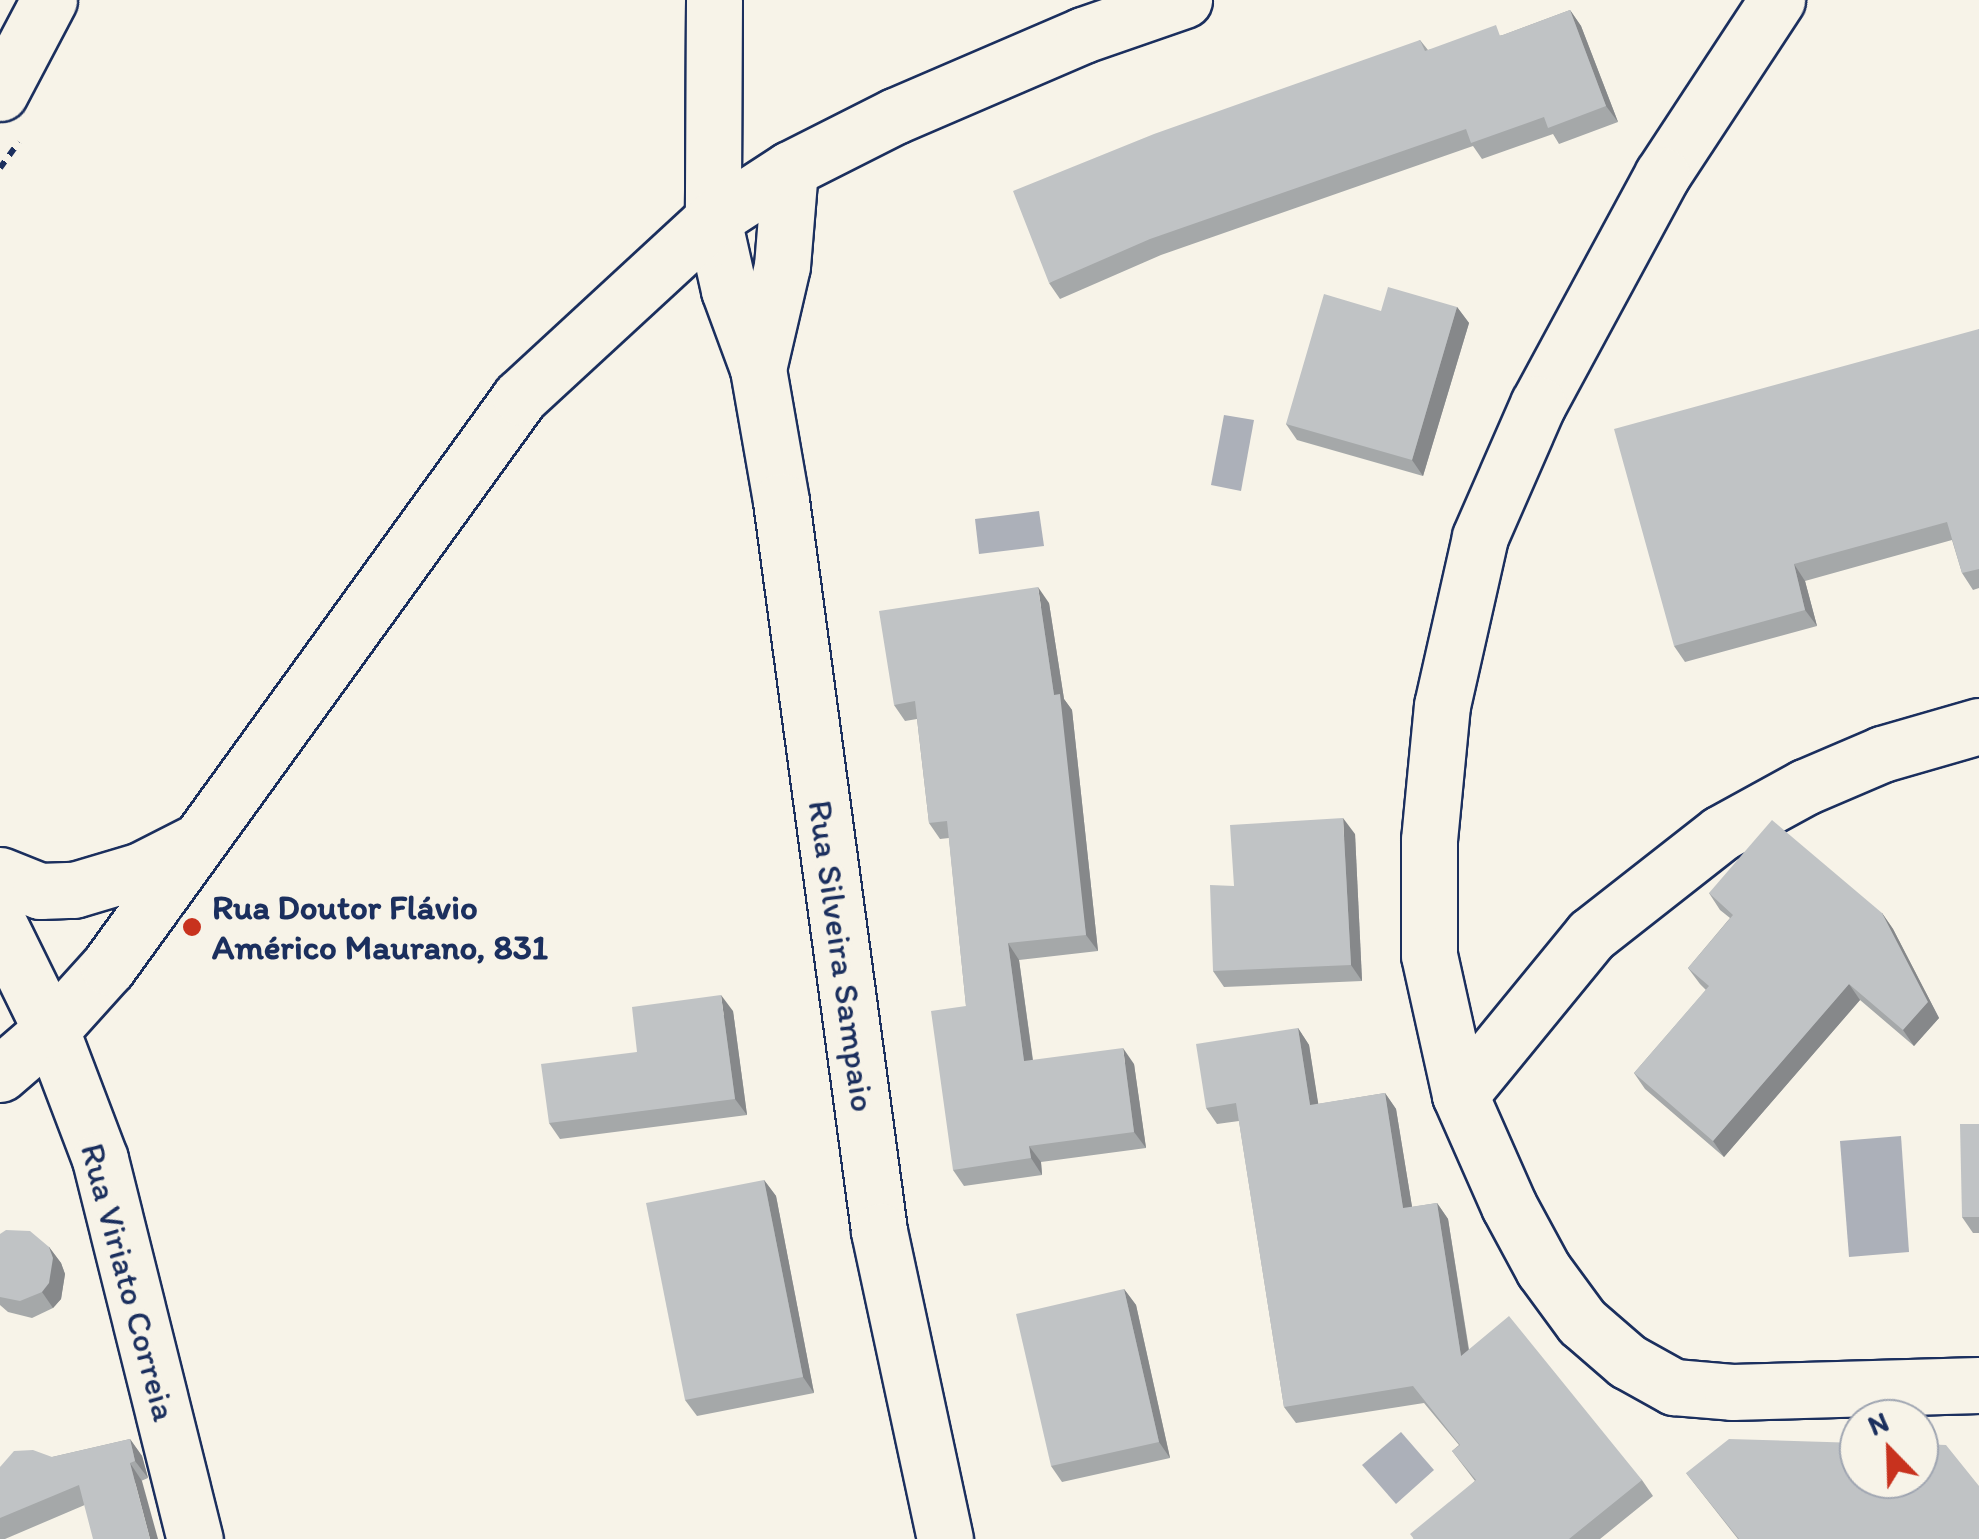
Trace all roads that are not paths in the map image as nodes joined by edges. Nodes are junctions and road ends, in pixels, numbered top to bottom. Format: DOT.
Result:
graph roads {
  1 [pos="49,0"];
  2 [pos="714,0"];
  3 [pos="1184,0"];
  4 [pos="1777,0"];
  5 [pos="0,93"];
  6 [pos="790,170"];
  7 [pos="713,219"];
  8 [pos="758,369"];
  9 [pos="1979,726"];
  10 [pos="196,842"];
  11 [pos="0,875"];
  12 [pos="0,926"];
  13 [pos="51,1030"];
  14 [pos="0,1074"];
  15 [pos="1460,1095"];
  16 [pos="1979,1385"];
  17 [pos="195,1539"];
  18 [pos="946,1539"];
  1 -- 5 [label="street"];
  2 -- 7 [label="street, Rua Silveira Sampaio"];
  3 -- 6 [label="street"];
  4 -- 15 [label="street"];
  6 -- 7 [label="street"];
  6 -- 8 [label="street, Rua Silveira Sampaio"];
  7 -- 8 [label="street, Rua Silveira Sampaio"];
  7 -- 10 [label="street"];
  8 -- 18 [label="street, Rua Silveira Sampaio"];
  9 -- 15 [label="street"];
  10 -- 11 [label="street"];
  10 -- 13 [label="street"];
  12 -- 13 [label="street, Rua Viriato Correia"];
  13 -- 14 [label="street"];
  13 -- 17 [label="street, Rua Viriato Correia"];
  15 -- 16 [label="street"];
}
